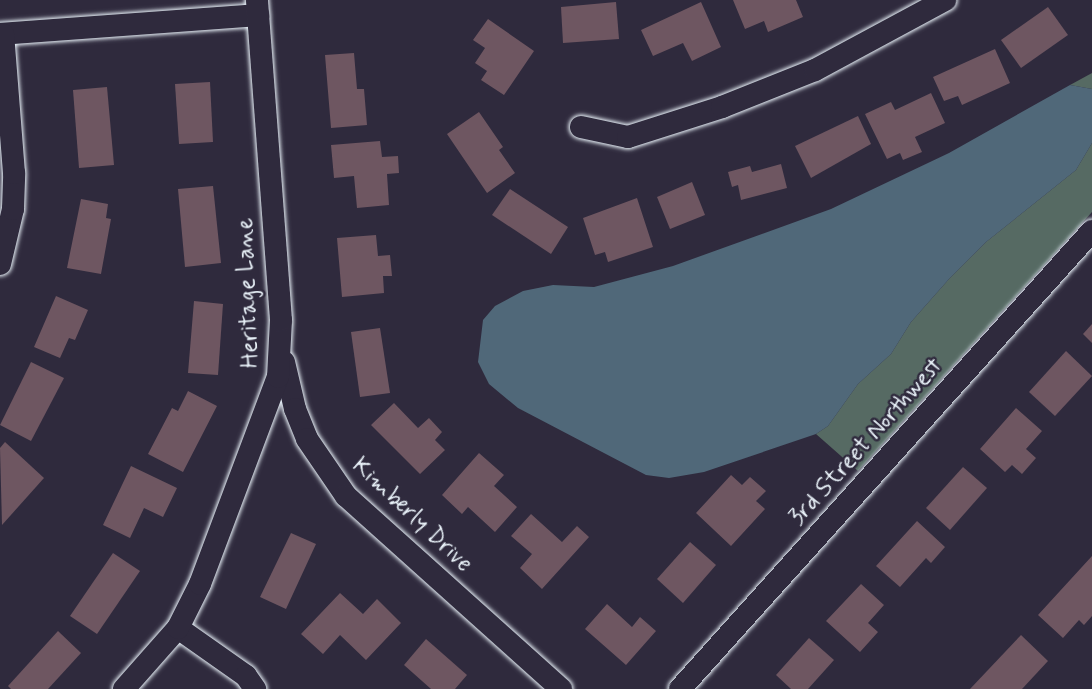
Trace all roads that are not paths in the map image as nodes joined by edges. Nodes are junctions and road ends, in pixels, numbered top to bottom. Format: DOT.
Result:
graph roads {
  1 [pos="945,0"];
  2 [pos="258,8"];
  3 [pos="2,34"];
  4 [pos="581,127"];
  5 [pos="1092,231"];
  6 [pos="0,264"];
  7 [pos="281,345"];
  8 [pos="178,628"];
  9 [pos="124,689"];
  10 [pos="255,689"];
  11 [pos="561,689"];
  12 [pos="680,689"];
  1 -- 4 [label="street"];
  2 -- 3 [label="street"];
  2 -- 7 [label="street, Heritage Lane"];
  3 -- 6 [label="street"];
  5 -- 12 [label="street, 3rd Street Northwest"];
  7 -- 8 [label="street, Heritage Lane"];
  7 -- 11 [label="street, Kimberly Drive"];
  8 -- 9 [label="street, Heritage Lane"];
  8 -- 10 [label="street"];
}
